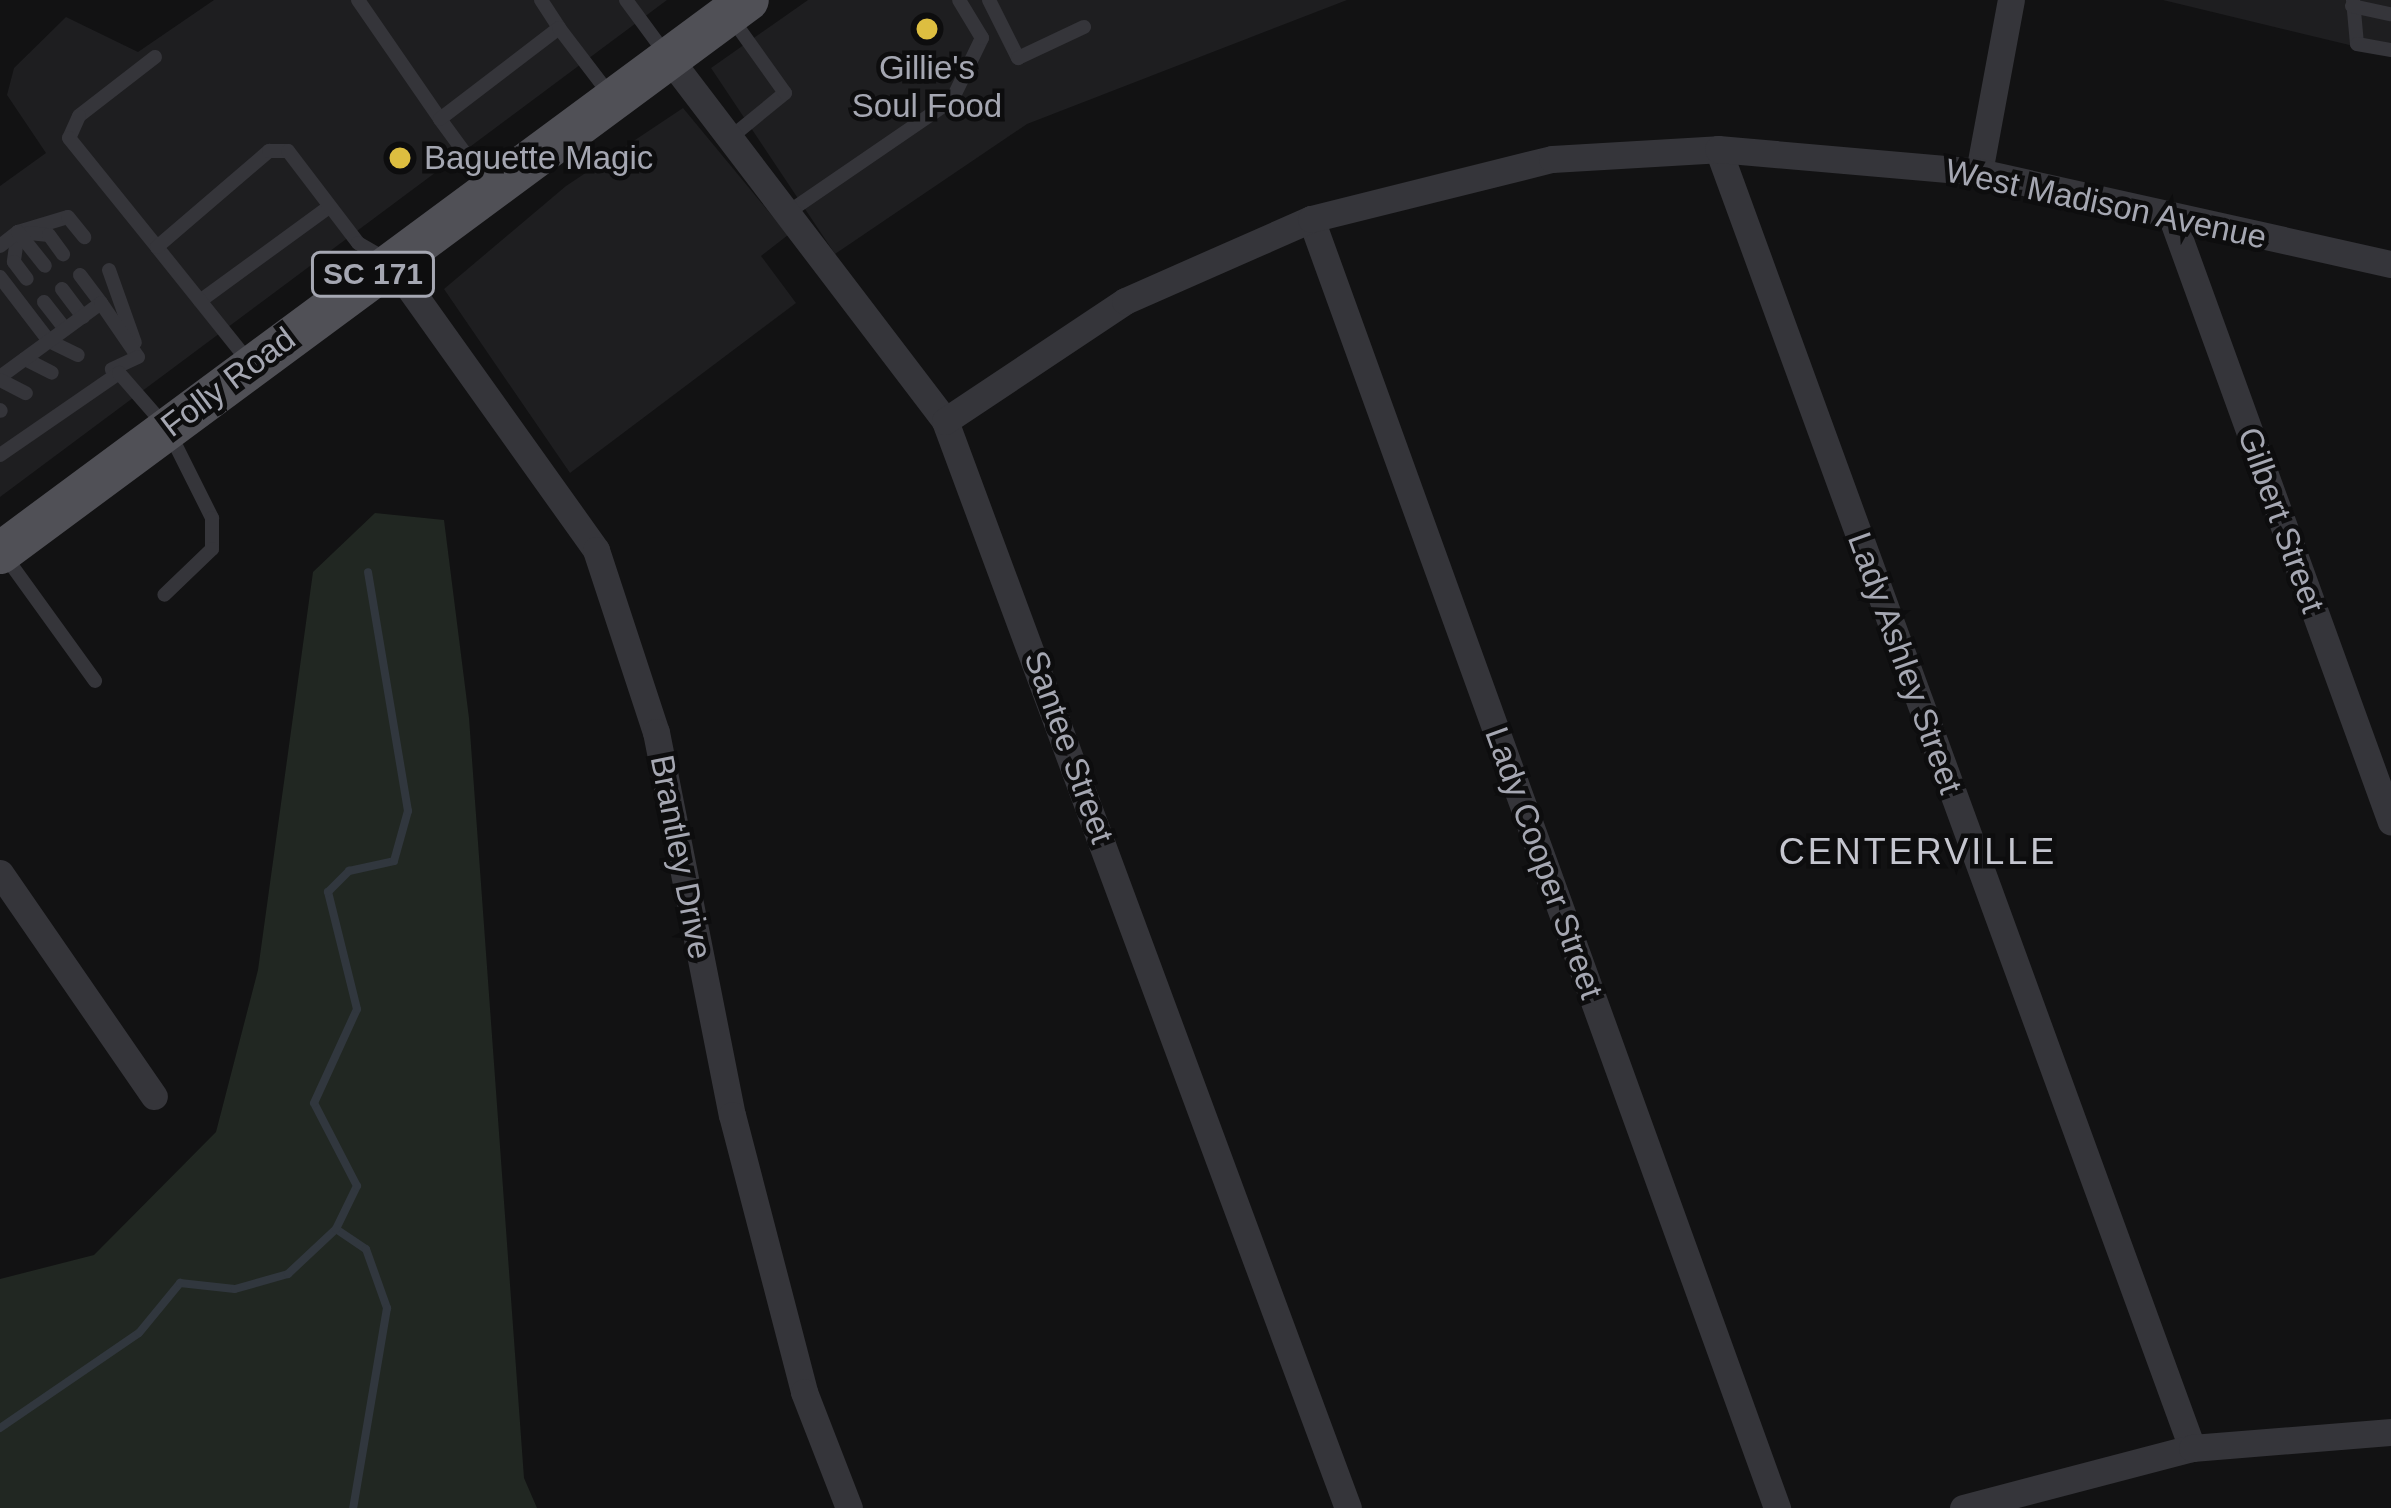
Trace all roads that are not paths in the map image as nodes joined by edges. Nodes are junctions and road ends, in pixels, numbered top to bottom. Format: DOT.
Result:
graph roads {
  1 [pos="358,0"];
  2 [pos="541,0"];
  3 [pos="626,0"];
  4 [pos="959,0"];
  5 [pos="989,0"];
  6 [pos="2011,0"];
  7 [pos="2353,3"];
  8 [pos="739,8"];
  9 [pos="2391,14"];
  10 [pos="1084,27"];
  11 [pos="559,28"];
  12 [pos="2391,50"];
  13 [pos="665,53"];
  14 [pos="155,58"];
  15 [pos="610,95"];
  16 [pos="440,118"];
  17 [pos="730,138"];
  18 [pos="1718,149"];
  19 [pos="1979,172"];
  20 [pos="489,186"];
  21 [pos="328,207"];
  22 [pos="787,213"];
  23 [pos="1311,218"];
  24 [pos="2172,218"];
  25 [pos="18,232"];
  26 [pos="84,238"];
  27 [pos="0,245"];
  28 [pos="157,247"];
  29 [pos="63,254"];
  30 [pos="390,261"];
  31 [pos="2391,264"];
  32 [pos="45,266"];
  33 [pos="109,270"];
  34 [pos="80,275"];
  35 [pos="0,277"];
  36 [pos="27,279"];
  37 [pos="62,289"];
  38 [pos="200,301"];
  39 [pos="44,302"];
  40 [pos="101,303"];
  41 [pos="83,316"];
  42 [pos="65,329"];
  43 [pos="49,341"];
  44 [pos="136,348"];
  45 [pos="78,355"];
  46 [pos="25,358"];
  47 [pos="251,365"];
  48 [pos="115,371"];
  49 [pos="52,373"];
  50 [pos="0,378"];
  51 [pos="26,392"];
  52 [pos="945,421"];
  53 [pos="167,428"];
  54 [pos="0,455"];
  55 [pos="1,551"];
  56 [pos="164,595"];
  57 [pos="95,681"];
  58 [pos="2391,822"];
  59 [pos="0,873"];
  60 [pos="154,1096"];
  61 [pos="2391,1432"];
  62 [pos="2192,1448"];
  63 [pos="849,1508"];
  64 [pos="1348,1508"];
  65 [pos="1777,1508"];
  66 [pos="1963,1508"];
  1 -- 16 [label="lane"];
  2 -- 11 [label="lane"];
  3 -- 13 [label="lane"];
  4 -- 22 [label="lane"];
  5 -- 10 [label="lane"];
  6 -- 19 [label="street"];
  7 -- 9 [label="lane"];
  7 -- 12 [label="lane"];
  8 -- 13 [label="main road, Folly Road / SC 171"];
  8 -- 17 [label="lane"];
  11 -- 15 [label="lane"];
  11 -- 16 [label="lane"];
  13 -- 15 [label="main road, Folly Road / SC 171"];
  13 -- 17 [label="street, Santee Street"];
  14 -- 28 [label="lane"];
  15 -- 20 [label="main road, Folly Road / SC 171"];
  16 -- 20 [label="lane"];
  17 -- 22 [label="street, Santee Street"];
  18 -- 19 [label="street, West Madison Avenue"];
  18 -- 23 [label="street, West Madison Avenue"];
  18 -- 62 [label="street, Lady Ashley Street"];
  19 -- 24 [label="street, West Madison Avenue"];
  20 -- 30 [label="main road, Folly Road / SC 171"];
  21 -- 28 [label="lane"];
  21 -- 30 [label="lane"];
  21 -- 38 [label="lane"];
  22 -- 52 [label="street, Santee Street"];
  23 -- 52 [label="street, West Madison Avenue"];
  23 -- 65 [label="street, Lady Cooper Street"];
  24 -- 31 [label="street, West Madison Avenue"];
  24 -- 58 [label="street, Gilbert Street"];
  25 -- 26 [label="lane"];
  25 -- 27 [label="lane"];
  25 -- 29 [label="lane"];
  25 -- 32 [label="lane"];
  25 -- 36 [label="lane"];
  28 -- 38 [label="lane"];
  30 -- 47 [label="main road, Folly Road / SC 171"];
  30 -- 63 [label="street, Brantley Drive"];
  33 -- 44 [label="lane"];
  34 -- 40 [label="lane"];
  35 -- 43 [label="lane"];
  37 -- 41 [label="lane"];
  38 -- 47 [label="lane"];
  39 -- 42 [label="lane"];
  40 -- 41 [label="lane"];
  40 -- 44 [label="lane"];
  41 -- 42 [label="lane"];
  42 -- 43 [label="lane"];
  43 -- 45 [label="lane"];
  43 -- 46 [label="lane"];
  44 -- 48 [label="lane"];
  46 -- 49 [label="lane"];
  46 -- 50 [label="lane"];
  47 -- 53 [label="main road, Folly Road / SC 171"];
  48 -- 53 [label="lane"];
  48 -- 54 [label="lane"];
  50 -- 51 [label="lane"];
  52 -- 64 [label="street, Santee Street"];
  53 -- 55 [label="main road, Folly Road / SC 171"];
  53 -- 56 [label="lane"];
  55 -- 57 [label="lane"];
  59 -- 60 [label="street"];
  61 -- 62 [label="street"];
  62 -- 66 [label="street"];
}
